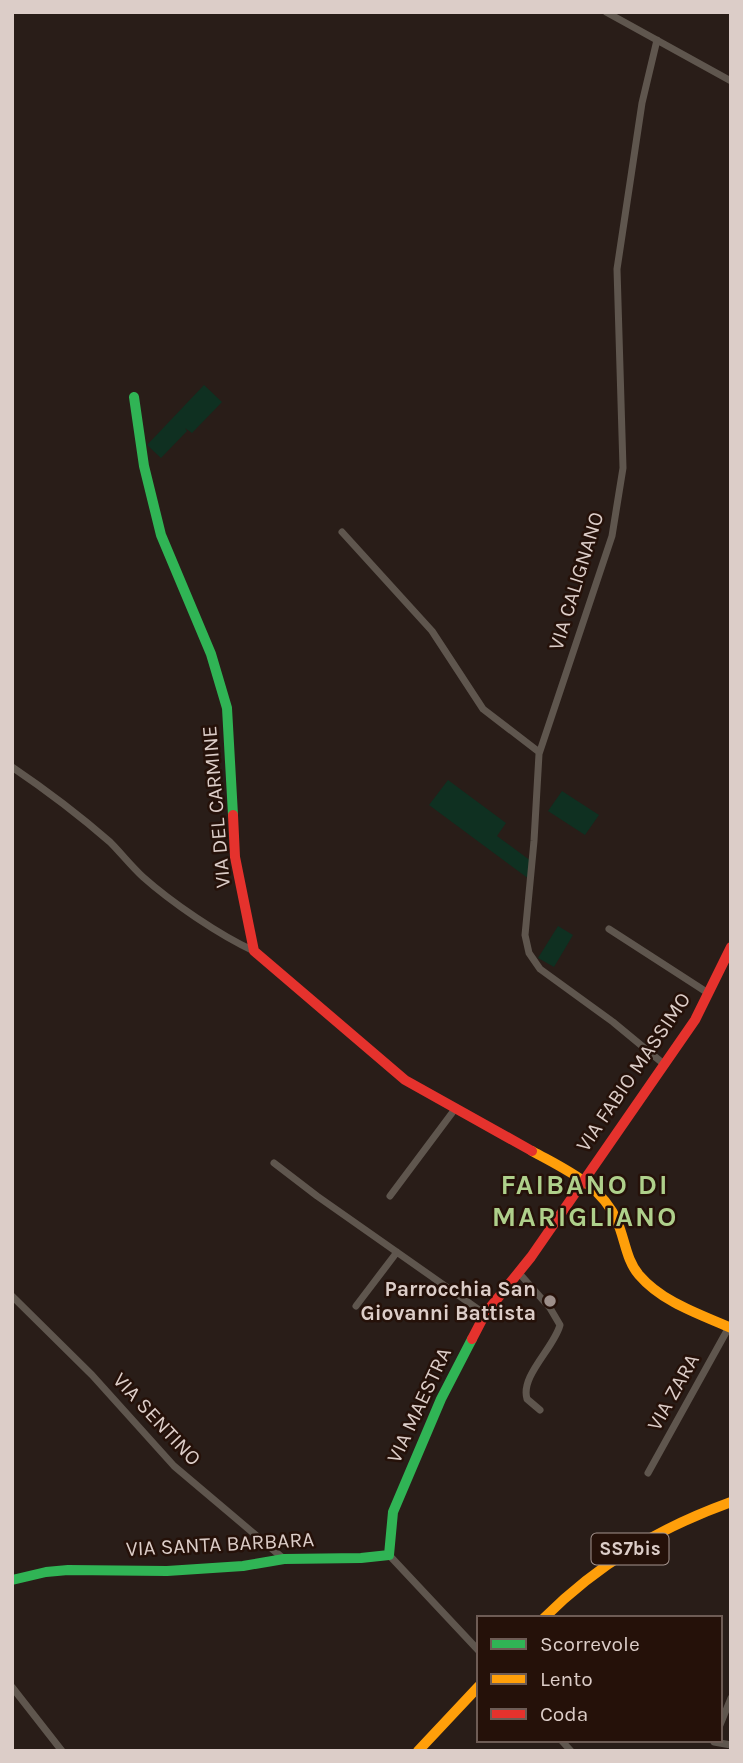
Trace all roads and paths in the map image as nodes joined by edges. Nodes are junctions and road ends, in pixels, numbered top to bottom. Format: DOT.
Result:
graph roads {
  1 [pos="606,12"];
  2 [pos="657,40"];
  3 [pos="731,81"];
  4 [pos="134,397"];
  5 [pos="342,532"];
  6 [pos="539,752"];
  7 [pos="12,767"];
  8 [pos="609,929"];
  9 [pos="731,947"];
  10 [pos="254,951"];
  11 [pos="708,993"];
  12 [pos="665,1065"];
  13 [pos="456,1109"];
  14 [pos="274,1163"];
  15 [pos="583,1180"];
  16 [pos="390,1196"];
  17 [pos="397,1252"];
  18 [pos="519,1273"];
  19 [pos="12,1296"];
  20 [pos="356,1306"];
  21 [pos="485,1314"];
  22 [pos="730,1328"];
  23 [pos="540,1409"];
  24 [pos="648,1474"];
  25 [pos="731,1503"];
  26 [pos="390,1555"];
  27 [pos="284,1559"];
  28 [pos="12,1580"];
  29 [pos="546,1616"];
  30 [pos="477,1649"];
  31 [pos="12,1687"];
  32 [pos="477,1688"];
  33 [pos="731,1698"];
  34 [pos="722,1720"];
  35 [pos="62,1751"];
  36 [pos="418,1751"];
  1 -- 2 [label="street"];
  2 -- 3 [label="street"];
  2 -- 6 [label="street, VIA CALIGNANO"];
  4 -- 10 [label="street, VIA DEL CARMINE"];
  5 -- 6 [label="street"];
  6 -- 12 [label="street, VIA CALIGNANO"];
  7 -- 10 [label="street"];
  8 -- 11 [label="street"];
  9 -- 11 [label="street, VIA FABIO MASSIMO"];
  10 -- 13 [label="street"];
  11 -- 12 [label="street, VIA FABIO MASSIMO"];
  12 -- 15 [label="street, VIA FABIO MASSIMO"];
  13 -- 15 [label="street"];
  13 -- 16 [label="street"];
  14 -- 17 [label="street"];
  15 -- 18 [label="street, VIA MAESTRA"];
  15 -- 22 [label="street"];
  17 -- 20 [label="street"];
  17 -- 21 [label="street"];
  18 -- 21 [label="street, VIA MAESTRA"];
  18 -- 23 [label="street"];
  19 -- 27 [label="street, VIA SENTINO"];
  21 -- 26 [label="street, VIA MAESTRA"];
  22 -- 24 [label="street, VIA ZARA"];
  25 -- 29 [label="street, SS7bis"];
  26 -- 27 [label="street, VIA SANTA BARBARA"];
  26 -- 30 [label="street"];
  27 -- 28 [label="street, VIA SANTA BARBARA"];
  31 -- 35 [label="street"];
  32 -- 36 [label="street"];
  33 -- 34 [label="street"];
}
